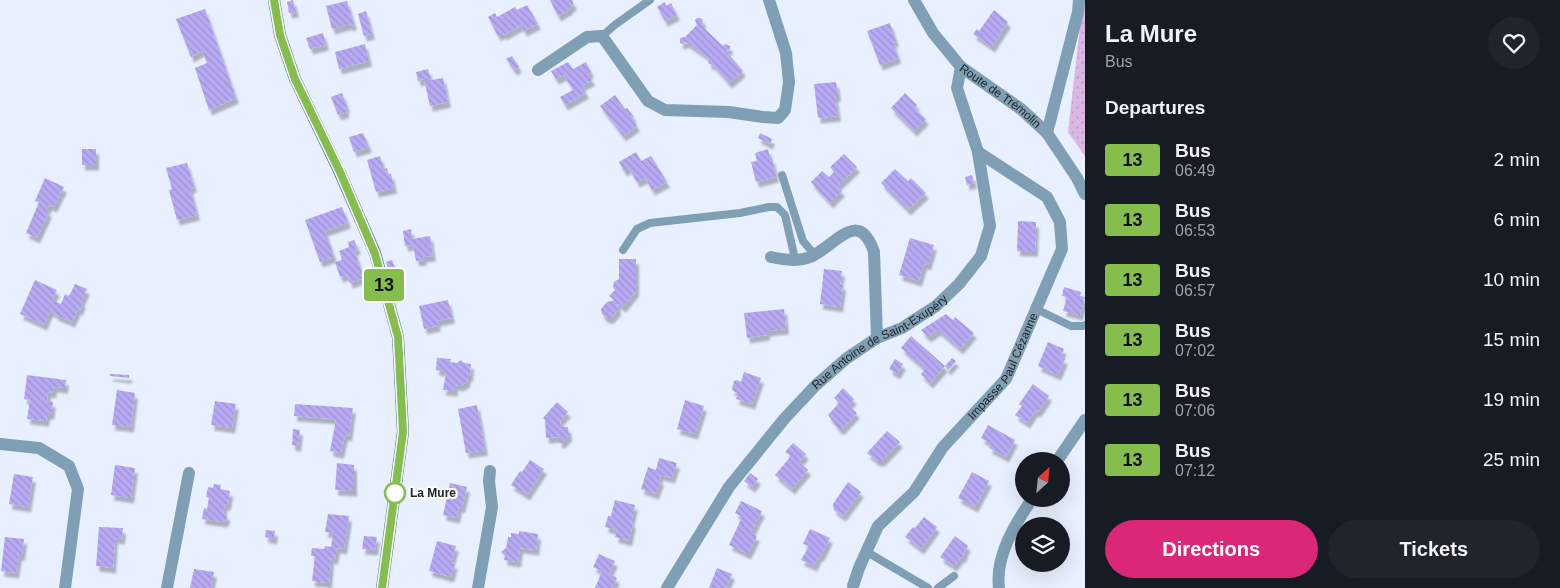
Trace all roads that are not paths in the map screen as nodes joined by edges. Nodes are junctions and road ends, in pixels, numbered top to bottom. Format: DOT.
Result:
graph roads {
  1 [pos="274,0"];
  2 [pos="650,0"];
  3 [pos="768,0"];
  4 [pos="914,0"];
  5 [pos="1079,0"];
  6 [pos="602,36"];
  7 [pos="961,67"];
  8 [pos="538,70"];
  9 [pos="1047,133"];
  10 [pos="978,152"];
  11 [pos="782,175"];
  12 [pos="1085,194"];
  13 [pos="622,250"];
  14 [pos="815,255"];
  15 [pos="771,257"];
  16 [pos="795,259"];
  17 [pos="1036,309"];
  18 [pos="1085,325"];
  19 [pos="876,338"];
  20 [pos="1085,420"];
  21 [pos="0,444"];
  22 [pos="1063,452"];
  23 [pos="490,471"];
  24 [pos="189,473"];
  25 [pos="1026,508"];
  26 [pos="866,552"];
  27 [pos="954,576"];
  28 [pos="853,586"];
  29 [pos="64,588"];
  30 [pos="167,588"];
  31 [pos="382,588"];
  32 [pos="478,588"];
  33 [pos="667,588"];
  34 [pos="928,588"];
  35 [pos="938,588"];
  36 [pos="999,588"];
  1 -- 31 [label="main road"];
  2 -- 6 [label="lane"];
  3 -- 6 [label="street"];
  4 -- 7 [label="street, Route de Trémolin"];
  5 -- 9 [label="street"];
  6 -- 8 [label="street"];
  7 -- 9 [label="street, Route de Trémolin"];
  7 -- 10 [label="street, Rue Antoine de Saint-Exupéry"];
  9 -- 12 [label="street, Route de Trémolin"];
  10 -- 17 [label="street, Impasse Paul Cézanne"];
  10 -- 19 [label="street, Rue Antoine de Saint-Exupéry"];
  11 -- 14 [label="lane"];
  13 -- 16 [label="lane"];
  14 -- 16 [label="street"];
  14 -- 19 [label="street"];
  15 -- 16 [label="street"];
  17 -- 18 [label="lane"];
  17 -- 26 [label="street, Impasse Paul Cézanne"];
  19 -- 33 [label="street, Rue Antoine de Saint-Exupéry"];
  20 -- 22 [label="street"];
  21 -- 29 [label="street"];
  23 -- 32 [label="street"];
  24 -- 30 [label="street"];
  25 -- 36 [label="street"];
  26 -- 28 [label="street, Impasse Paul Cézanne"];
  26 -- 34 [label="lane"];
  27 -- 35 [label="lane"];
}
